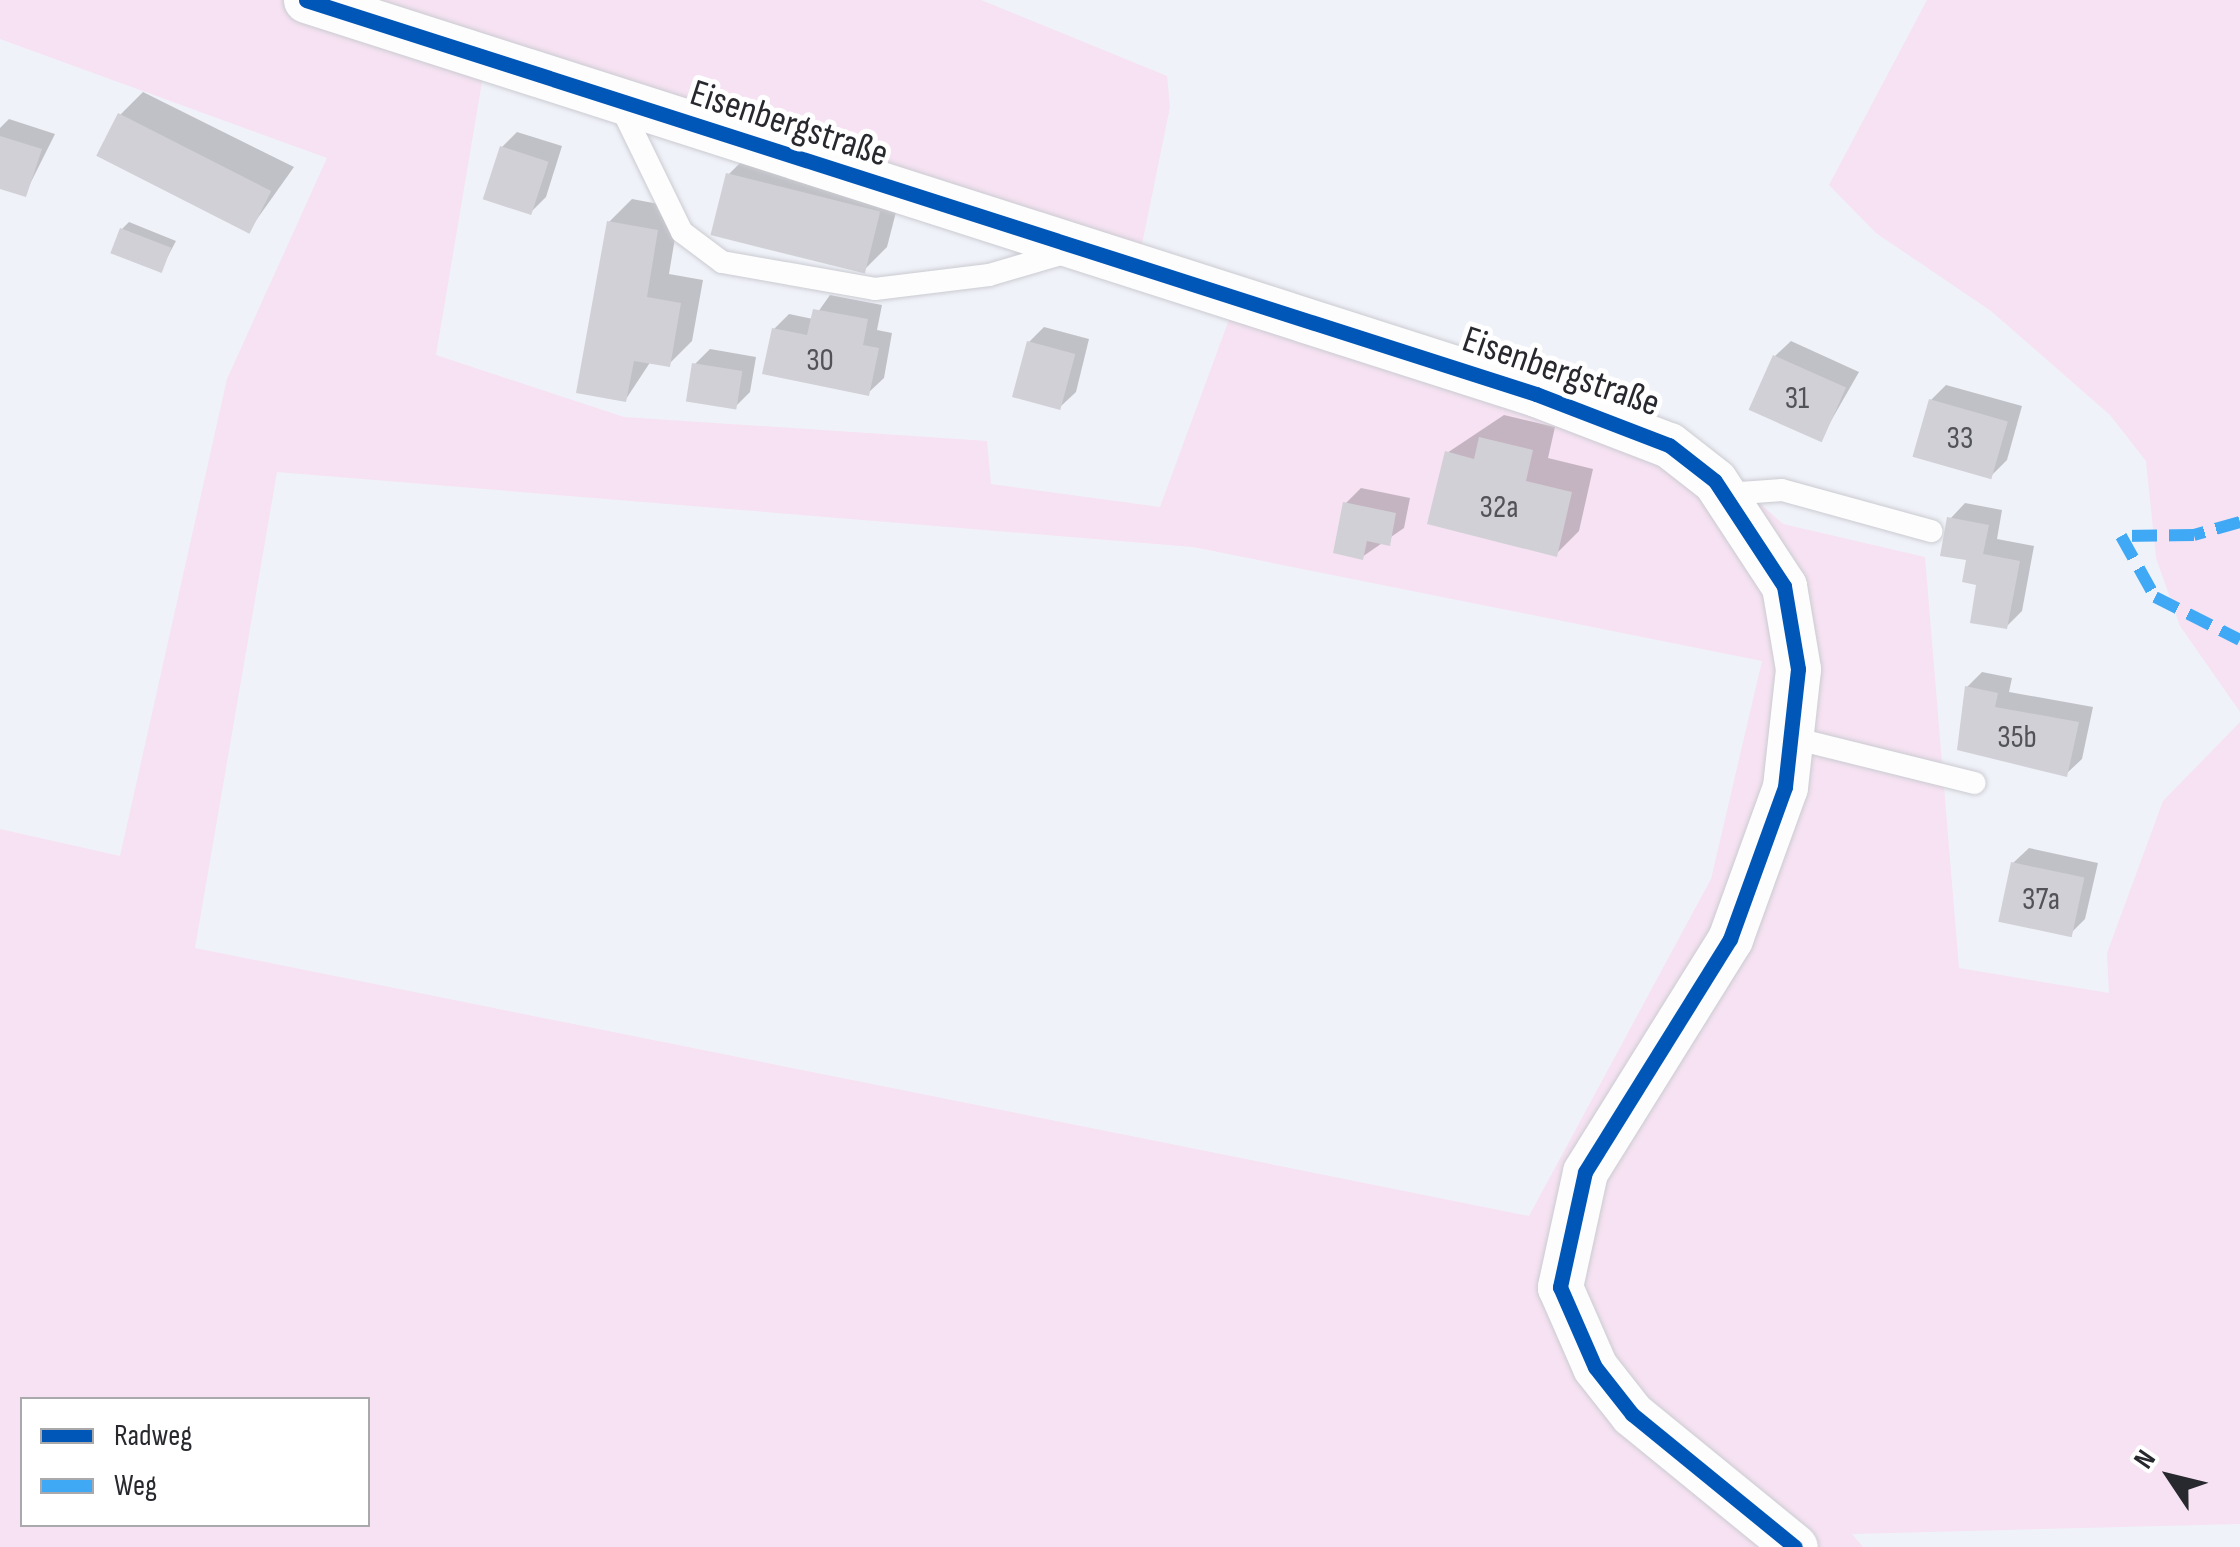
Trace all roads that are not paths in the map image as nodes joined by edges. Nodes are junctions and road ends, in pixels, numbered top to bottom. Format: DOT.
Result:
graph roads {
  1 [pos="306,0"];
  2 [pos="620,105"];
  3 [pos="1075,250"];
  4 [pos="1727,494"];
  5 [pos="1930,531"];
  6 [pos="1793,738"];
  7 [pos="1975,784"];
  8 [pos="1795,1547"];
  1 -- 2 [label="street, Eisenbergstraße"];
  2 -- 3 [label="street, Eisenbergstraße"];
  2 -- 3 [label="lane"];
  3 -- 4 [label="street, Eisenbergstraße"];
  4 -- 5 [label="lane"];
  4 -- 6 [label="street, Eisenbergstraße"];
  6 -- 7 [label="lane"];
  6 -- 8 [label="street, Eisenbergstraße"];
}
